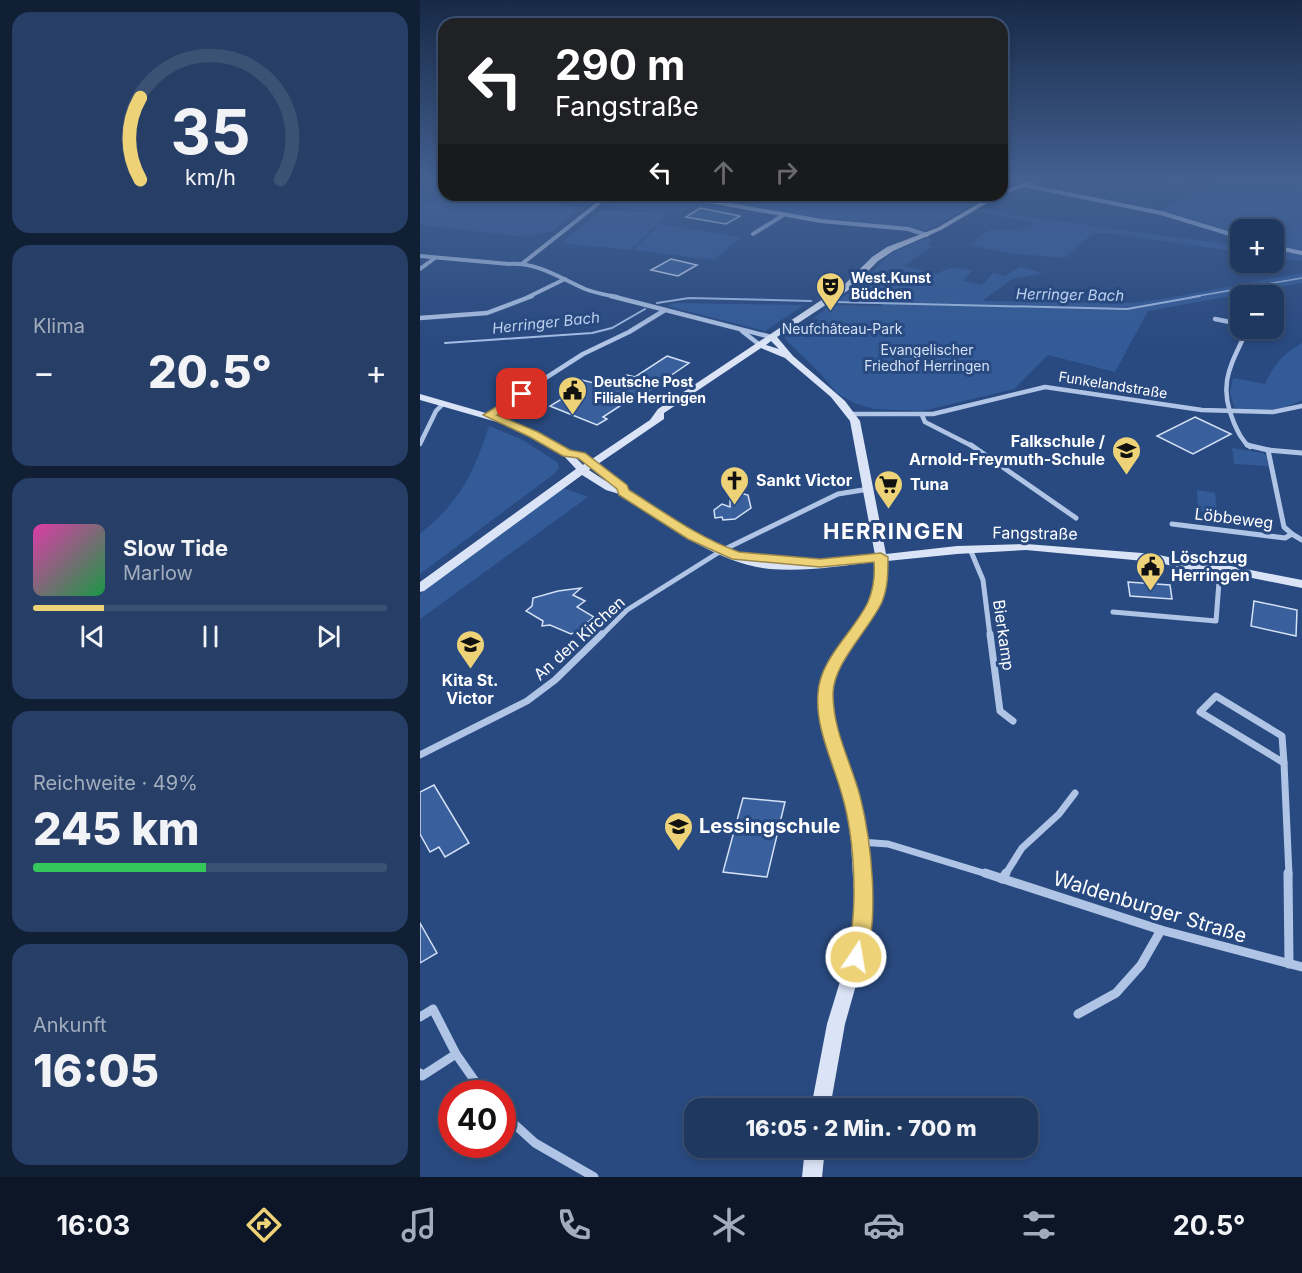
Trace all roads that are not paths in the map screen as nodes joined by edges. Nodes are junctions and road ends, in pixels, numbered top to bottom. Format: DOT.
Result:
graph roads {
  1 [pos="560,234"];
  2 [pos="924,234"];
  3 [pos="927,235"];
  4 [pos="1284,249"];
  5 [pos="1302,253"];
  6 [pos="420,256"];
  7 [pos="435,258"];
  8 [pos="523,263"];
  9 [pos="420,269"];
  10 [pos="565,279"];
  11 [pos="665,310"];
  12 [pos="420,318"];
  13 [pos="1215,319"];
  14 [pos="1230,322"];
  15 [pos="742,331"];
  16 [pos="771,338"];
  17 [pos="1244,339"];
  18 [pos="760,345"];
  19 [pos="787,356"];
  20 [pos="420,397"];
  21 [pos="443,404"];
  22 [pos="1302,406"];
  23 [pos="1230,412"];
  24 [pos="851,414"];
  25 [pos="488,415"];
  26 [pos="922,415"];
  27 [pos="420,444"];
  28 [pos="1268,450"];
  29 [pos="567,453"];
  30 [pos="1302,453"];
  31 [pos="592,463"];
  32 [pos="582,470"];
  33 [pos="869,489"];
  34 [pos="623,492"];
  35 [pos="1076,518"];
  36 [pos="1172,524"];
  37 [pos="1292,534"];
  38 [pos="1302,540"];
  39 [pos="970,549"];
  40 [pos="721,550"];
  41 [pos="881,557"];
  42 [pos="1218,568"];
  43 [pos="1302,584"];
  44 [pos="420,588"];
  45 [pos="1113,612"];
  46 [pos="1013,721"];
  47 [pos="420,755"];
  48 [pos="1284,763"];
  49 [pos="1075,792"];
  50 [pos="859,842"];
  51 [pos="1002,879"];
  52 [pos="1161,930"];
  53 [pos="1289,964"];
  54 [pos="1302,967"];
  55 [pos="1078,1014"];
  56 [pos="420,1017"];
  57 [pos="456,1054"];
  58 [pos="420,1073"];
  59 [pos="474,1080"];
  60 [pos="822,1098"];
  61 [pos="516,1126"];
  62 [pos="814,1158"];
  63 [pos="594,1177"];
  64 [pos="812,1177"];
  1 -- 8 [label="street"];
  2 -- 3 [label="street"];
  3 -- 16 [label="main road"];
  4 -- 5 [label="street"];
  6 -- 7 [label="street"];
  7 -- 8 [label="street"];
  7 -- 9 [label="street"];
  8 -- 10 [label="street"];
  10 -- 11 [label="street"];
  10 -- 12 [label="street"];
  11 -- 15 [label="street"];
  11 -- 25 [label="street"];
  13 -- 14 [label="street"];
  15 -- 16 [label="street"];
  15 -- 18 [label="street"];
  16 -- 18 [label="main road"];
  16 -- 19 [label="main road"];
  17 -- 23 [label="street"];
  18 -- 19 [label="main road"];
  18 -- 31 [label="main road"];
  19 -- 24 [label="main road"];
  20 -- 21 [label="main road"];
  21 -- 25 [label="main road"];
  21 -- 27 [label="street"];
  22 -- 23 [label="street, Funkelandstraße"];
  23 -- 26 [label="street, Funkelandstraße"];
  23 -- 28 [label="street"];
  24 -- 26 [label="street, Funkelandstraße"];
  24 -- 33 [label="main road"];
  25 -- 29 [label="main road"];
  26 -- 35 [label="street"];
  28 -- 30 [label="street"];
  28 -- 37 [label="street, Löbbeweg"];
  29 -- 31 [label="main road, Fangstraße"];
  29 -- 32 [label="main road, Fangstraße"];
  31 -- 32 [label="main road"];
  31 -- 34 [label="main road, Fangstraße"];
  32 -- 34 [label="main road, Fangstraße"];
  32 -- 44 [label="main road"];
  33 -- 40 [label="street, An den Kirchen"];
  33 -- 41 [label="main road"];
  34 -- 40 [label="main road, Fangstraße"];
  36 -- 37 [label="street, Löbbeweg"];
  37 -- 38 [label="street, Löbbeweg"];
  39 -- 41 [label="main road, Fangstraße"];
  39 -- 42 [label="main road, Fangstraße"];
  39 -- 46 [label="street, Bierkamp"];
  40 -- 41 [label="main road, Fangstraße"];
  40 -- 47 [label="street, An den Kirchen"];
  41 -- 50 [label="main road"];
  42 -- 43 [label="main road, Fangstraße"];
  42 -- 45 [label="street"];
  48 -- 48 [label="street"];
  48 -- 53 [label="street"];
  49 -- 51 [label="street"];
  50 -- 51 [label="street, Waldenburger Straße"];
  50 -- 60 [label="main road"];
  51 -- 52 [label="street, Waldenburger Straße"];
  52 -- 53 [label="street, Waldenburger Straße"];
  52 -- 55 [label="street"];
  53 -- 54 [label="street, Waldenburger Straße"];
  56 -- 57 [label="street"];
  57 -- 58 [label="street"];
  57 -- 59 [label="street"];
  61 -- 63 [label="street"];
  62 -- 64 [label="main road"];
}
